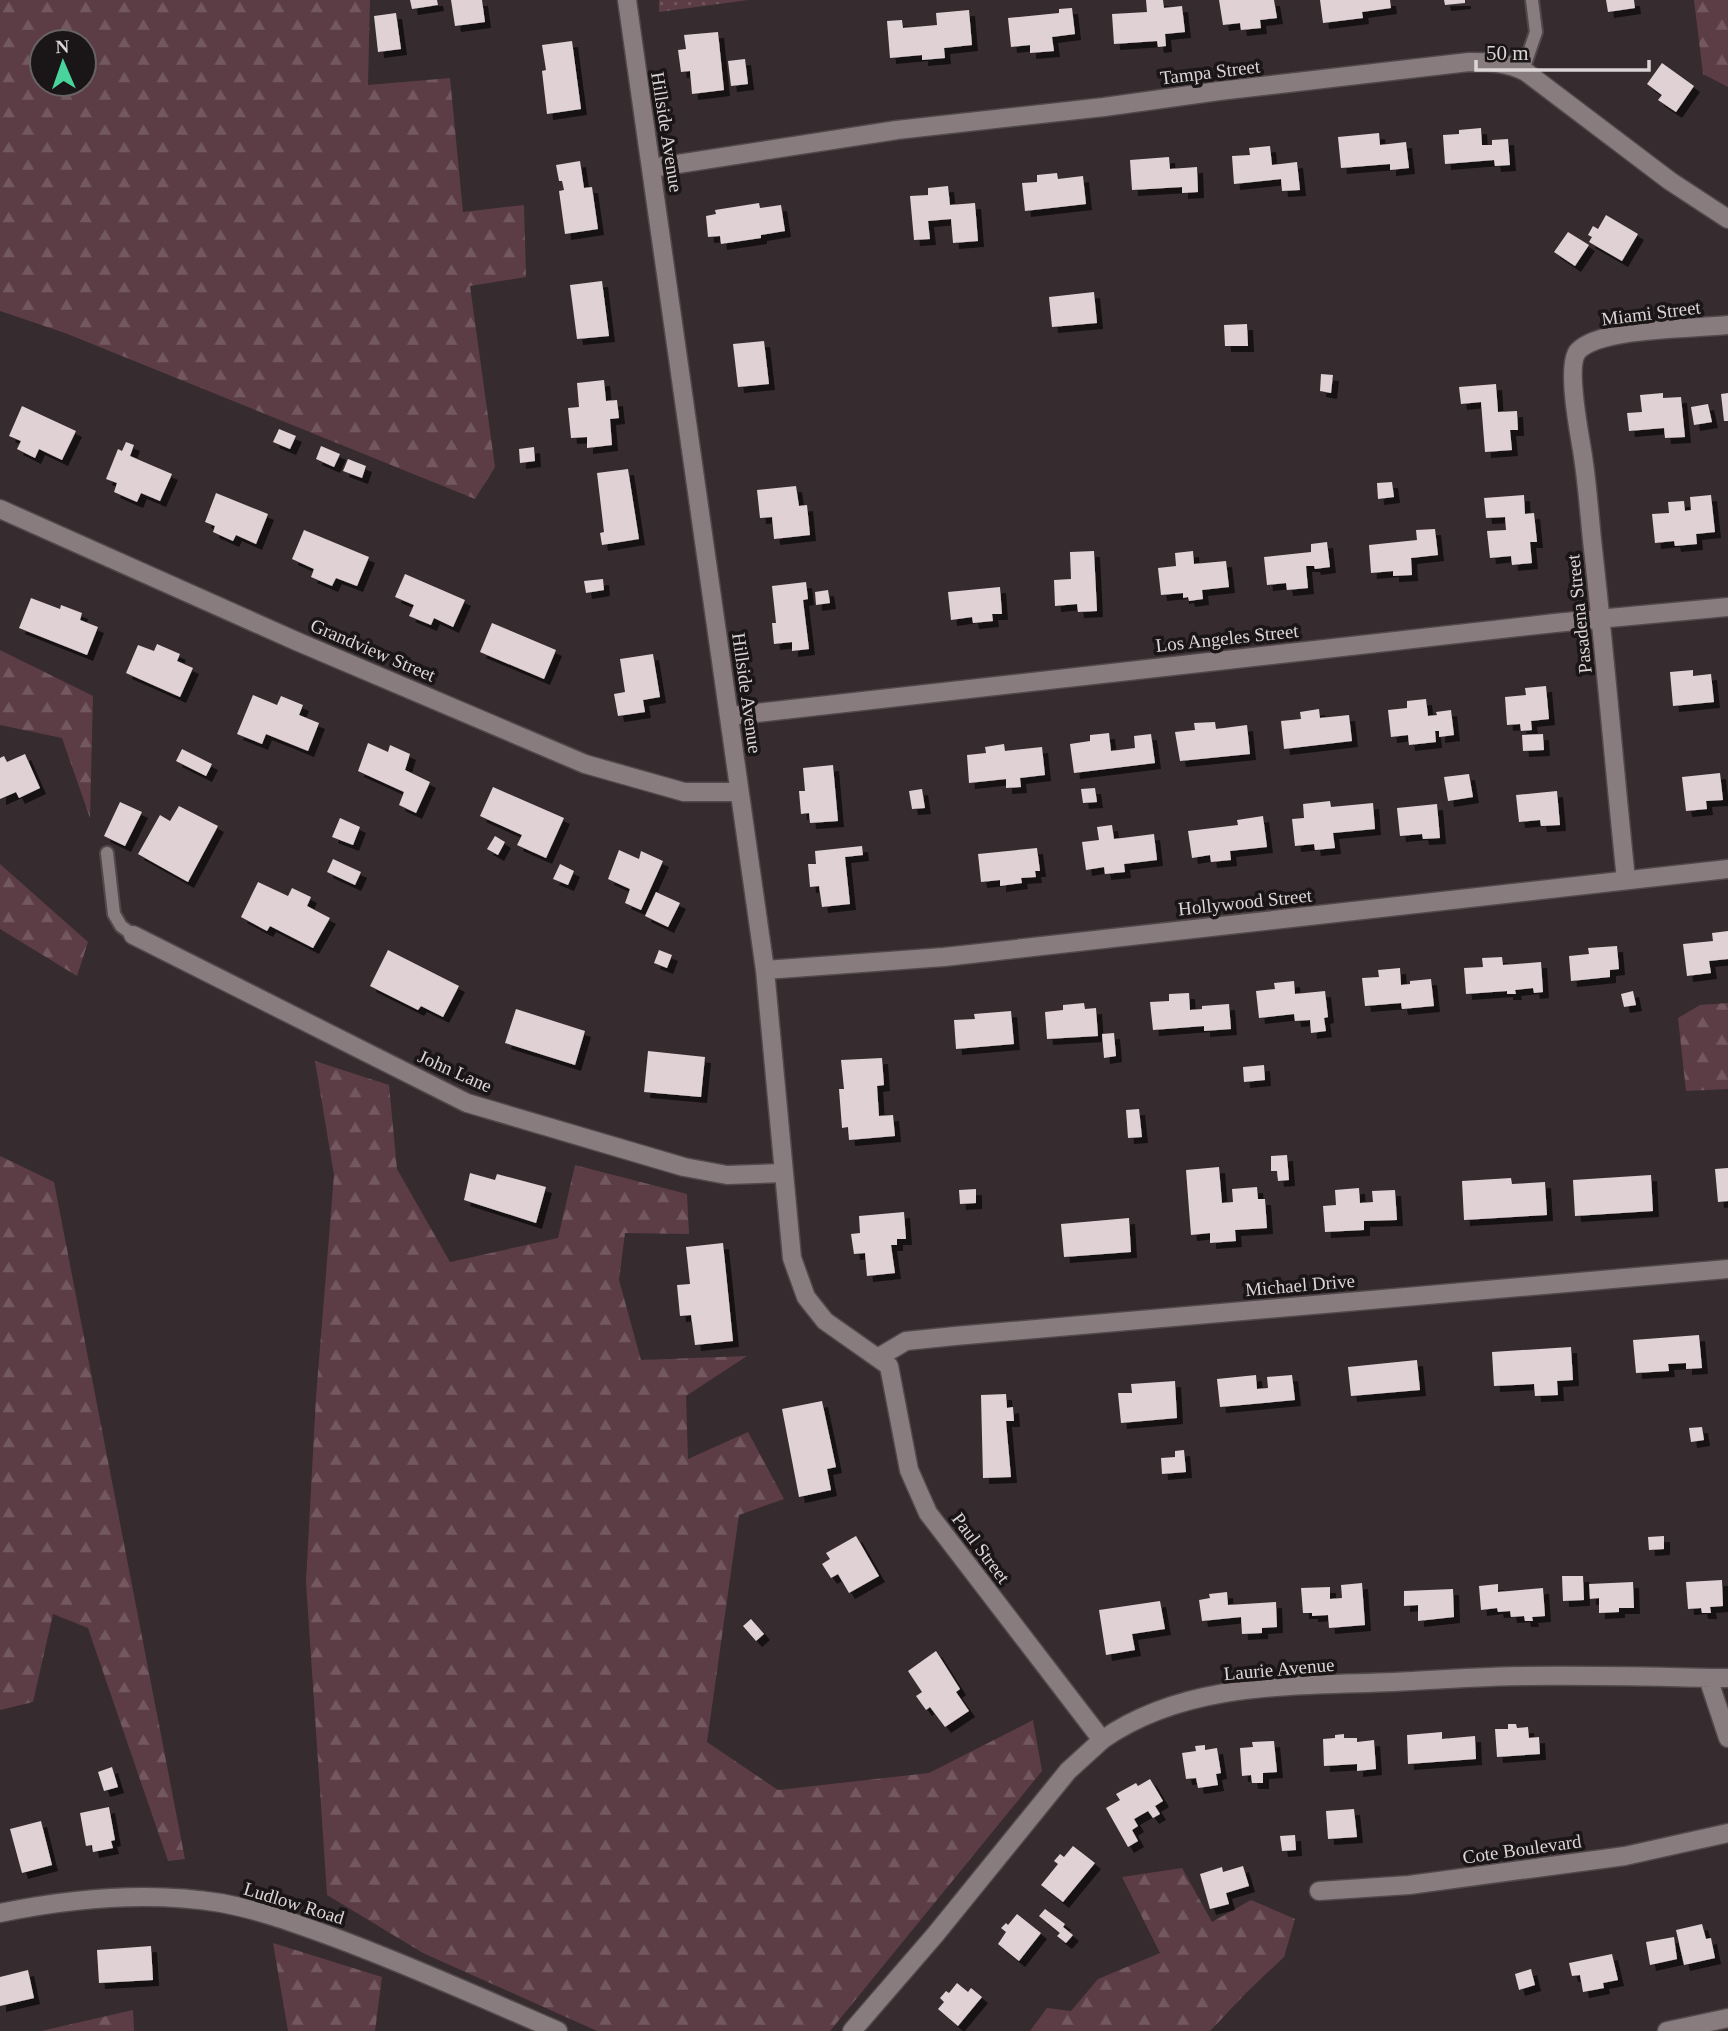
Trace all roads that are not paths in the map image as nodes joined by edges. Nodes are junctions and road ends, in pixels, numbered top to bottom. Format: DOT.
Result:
graph roads {
  1 [pos="627,0"];
  2 [pos="1532,0"];
  3 [pos="1523,70"];
  4 [pos="652,168"];
  5 [pos="1728,219"];
  6 [pos="1728,325"];
  7 [pos="1582,348"];
  8 [pos="0,509"];
  9 [pos="1728,607"];
  10 [pos="1601,618"];
  11 [pos="730,716"];
  12 [pos="740,792"];
  13 [pos="107,853"];
  14 [pos="1728,869"];
  15 [pos="1626,879"];
  16 [pos="133,935"];
  17 [pos="765,970"];
  18 [pos="783,1173"];
  19 [pos="1728,1269"];
  20 [pos="879,1357"];
  21 [pos="1708,1678"];
  22 [pos="1728,1678"];
  23 [pos="1728,1738"];
  24 [pos="1102,1740"];
  25 [pos="1728,1833"];
  26 [pos="1319,1891"];
  27 [pos="0,1913"];
  28 [pos="1728,2018"];
  29 [pos="558,2031"];
  30 [pos="852,2031"];
  31 [pos="1667,2031"];
  1 -- 4 [label="street, Hillside Avenue"];
  2 -- 3 [label="lane"];
  3 -- 4 [label="street, Tampa Street"];
  3 -- 5 [label="street, Tampa Street"];
  4 -- 11 [label="street, Hillside Avenue"];
  6 -- 7 [label="street, Miami Street"];
  7 -- 10 [label="street, Pasadena Street"];
  8 -- 12 [label="street, Grandview Street"];
  9 -- 10 [label="street, Los Angeles Street"];
  10 -- 11 [label="street, Los Angeles Street"];
  10 -- 15 [label="street, Pasadena Street"];
  11 -- 12 [label="street, Hillside Avenue"];
  12 -- 17 [label="street, Hillside Avenue"];
  13 -- 16 [label="lane"];
  14 -- 15 [label="street, Hollywood Street"];
  15 -- 17 [label="street, Hollywood Street"];
  16 -- 18 [label="street, John Lane"];
  17 -- 18 [label="street, Hillside Avenue"];
  18 -- 20 [label="street, Hillside Avenue"];
  19 -- 20 [label="street, Michael Drive"];
  20 -- 24 [label="street, Paul Street"];
  21 -- 22 [label="street, Laurie Avenue"];
  21 -- 23 [label="street"];
  21 -- 24 [label="street, Laurie Avenue"];
  24 -- 30 [label="street, Laurie Avenue"];
  25 -- 26 [label="street, Cote Boulevard"];
  27 -- 29 [label="street, Ludlow Road"];
  28 -- 31 [label="street"];
}
